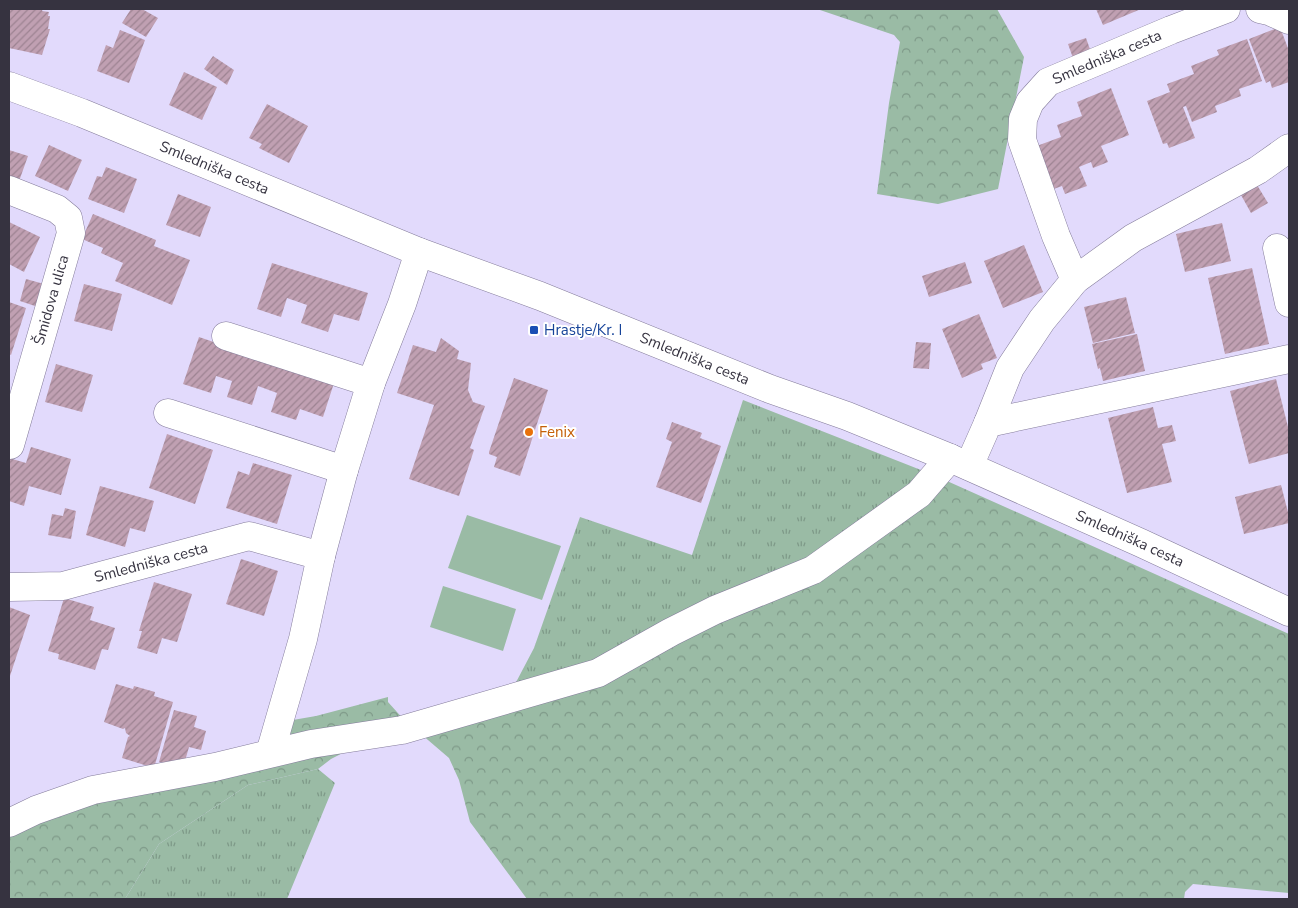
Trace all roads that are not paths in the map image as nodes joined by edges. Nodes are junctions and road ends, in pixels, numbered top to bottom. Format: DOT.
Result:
graph roads {
  1 [pos="1226,9"];
  2 [pos="1260,9"];
  3 [pos="1289,20"];
  4 [pos="9,86"];
  5 [pos="1289,148"];
  6 [pos="9,190"];
  7 [pos="1278,248"];
  8 [pos="419,252"];
  9 [pos="1075,280"];
  10 [pos="1289,303"];
  11 [pos="226,336"];
  12 [pos="1289,359"];
  13 [pos="371,383"];
  14 [pos="168,413"];
  15 [pos="988,423"];
  16 [pos="10,445"];
  17 [pos="959,462"];
  18 [pos="344,470"];
  19 [pos="321,556"];
  20 [pos="9,587"];
  21 [pos="1289,612"];
  22 [pos="270,753"];
  23 [pos="9,823"];
  1 -- 9 [label="street, Smledniška cesta"];
  2 -- 3 [label="street"];
  4 -- 8 [label="street, Smledniška cesta"];
  5 -- 9 [label="street"];
  6 -- 16 [label="street, Šmidova ulica"];
  7 -- 10 [label="street"];
  8 -- 13 [label="street"];
  8 -- 17 [label="street, Smledniška cesta"];
  9 -- 15 [label="street"];
  11 -- 13 [label="street"];
  12 -- 15 [label="street"];
  13 -- 18 [label="street"];
  14 -- 18 [label="street"];
  15 -- 17 [label="street"];
  17 -- 21 [label="street, Smledniška cesta"];
  17 -- 22 [label="street"];
  18 -- 19 [label="street"];
  19 -- 20 [label="street, Smledniška cesta"];
  19 -- 22 [label="street"];
  22 -- 23 [label="street"];
}
